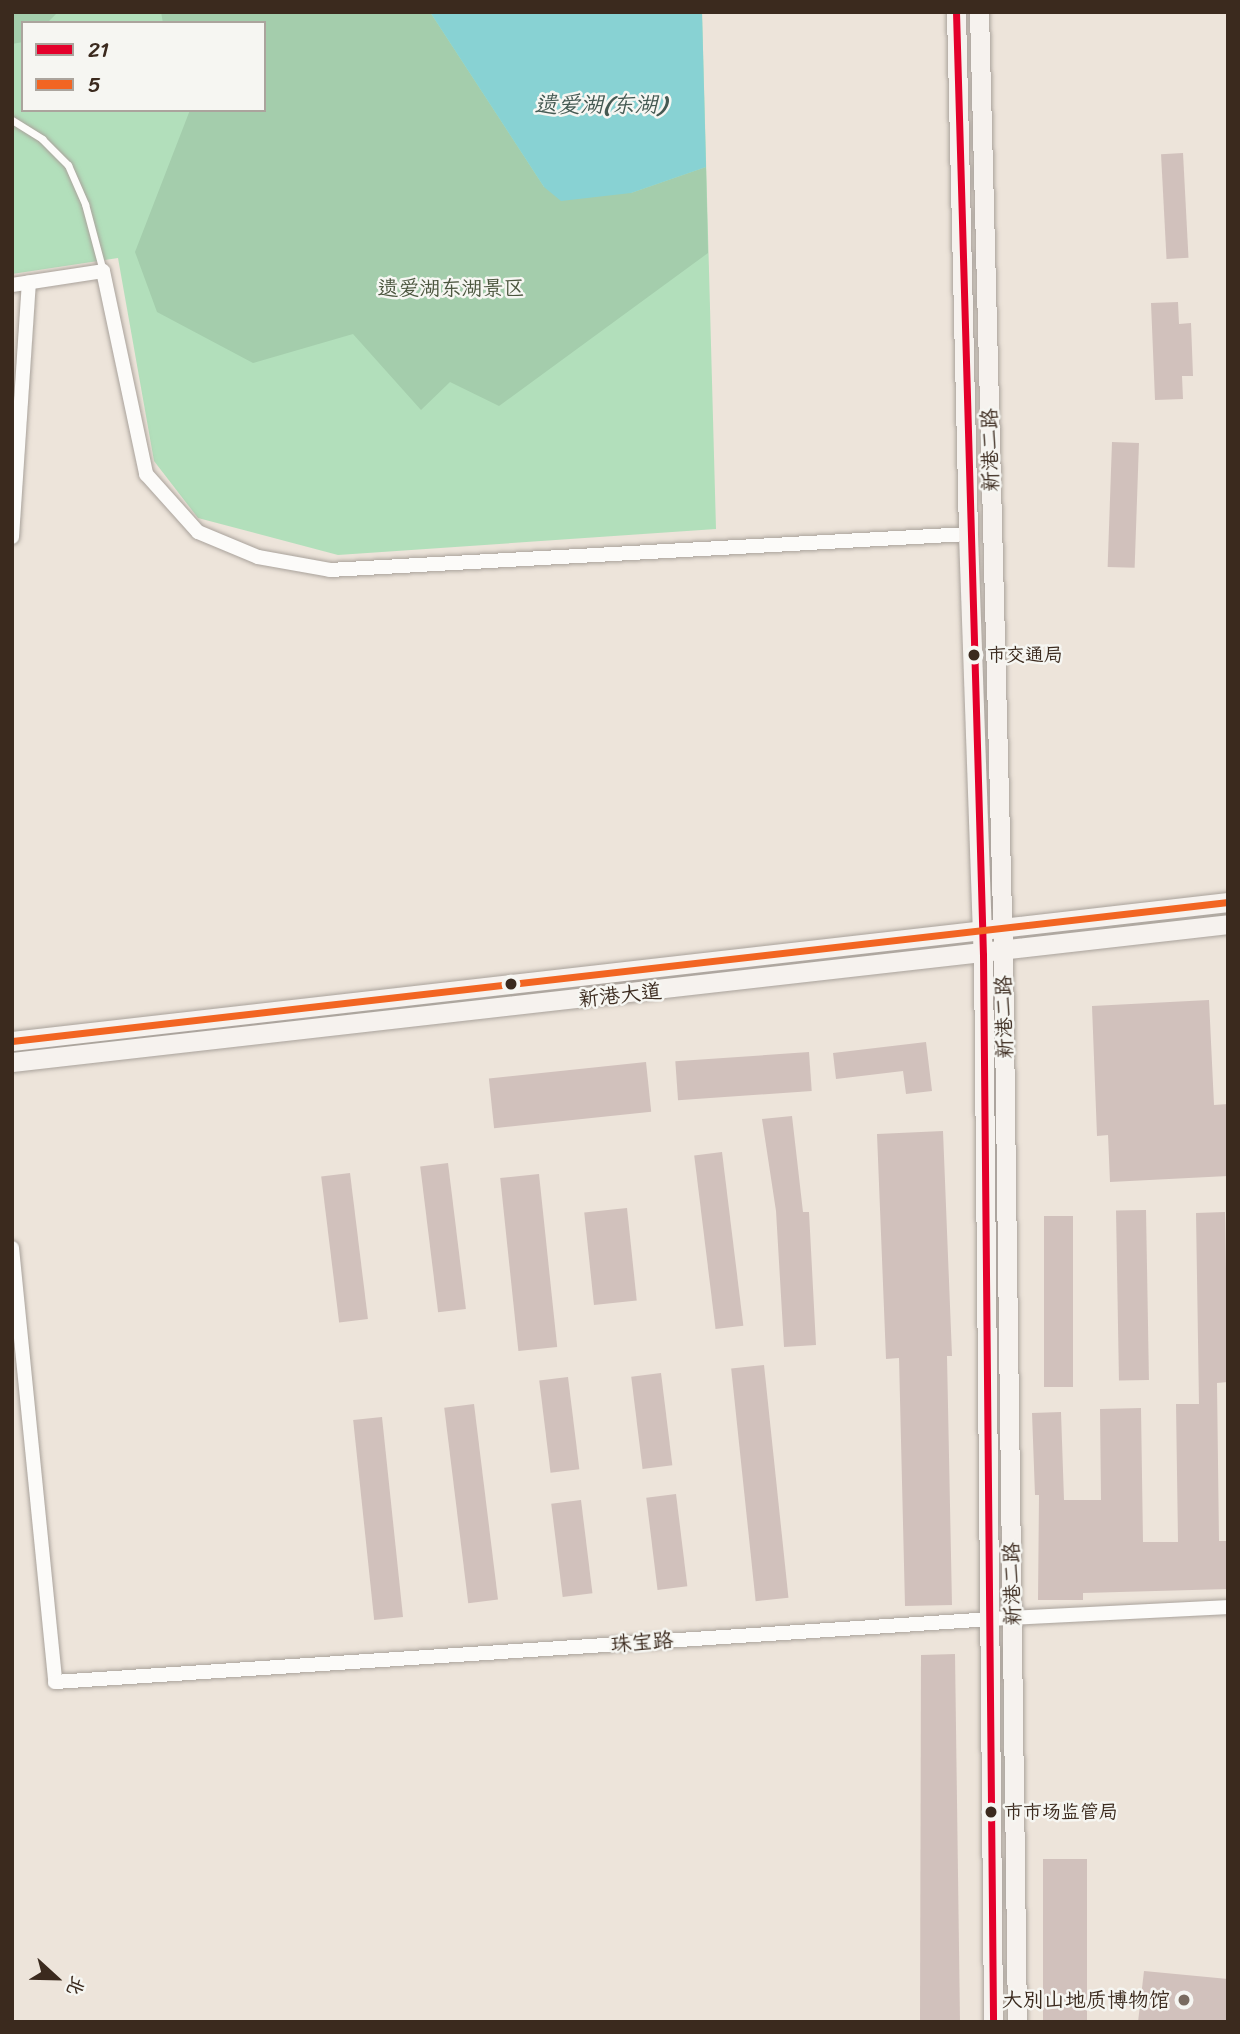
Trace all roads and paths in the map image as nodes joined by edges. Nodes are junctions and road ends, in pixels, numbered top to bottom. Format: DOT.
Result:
graph roads {
  1 [pos="957,12"];
  2 [pos="979,12"];
  3 [pos="12,120"];
  4 [pos="103,271"];
  5 [pos="29,283"];
  6 [pos="12,285"];
  7 [pos="968,534"];
  8 [pos="12,537"];
  9 [pos="1228,902"];
  10 [pos="1228,924"];
  11 [pos="992,929"];
  12 [pos="993,953"];
  13 [pos="12,1041"];
  14 [pos="12,1062"];
  15 [pos="12,1248"];
  16 [pos="1228,1607"];
  17 [pos="991,1619"];
  18 [pos="1013,1619"];
  19 [pos="993,2022"];
  20 [pos="1017,2022"];
  1 -- 7 [label="main road, 新港二路"];
  2 -- 11 [label="main road, 新港二路"];
  3 -- 4 [label="lane"];
  4 -- 5 [label="street"];
  4 -- 7 [label="street"];
  5 -- 6 [label="street"];
  5 -- 8 [label="street"];
  7 -- 11 [label="main road, 新港二路"];
  9 -- 11 [label="main road, 新港大道"];
  10 -- 12 [label="main road, 新港大道"];
  11 -- 12 [label="main road, 新港二路"];
  11 -- 13 [label="main road, 新港大道"];
  12 -- 14 [label="main road, 新港大道"];
  12 -- 17 [label="main road, 新港二路"];
  12 -- 18 [label="main road, 新港二路"];
  15 -- 17 [label="street, 珠宝路"];
  16 -- 18 [label="street, 珠宝路"];
  17 -- 18 [label="street, 珠宝路"];
  17 -- 19 [label="main road, 新港二路"];
  18 -- 20 [label="main road, 新港二路"];
}
